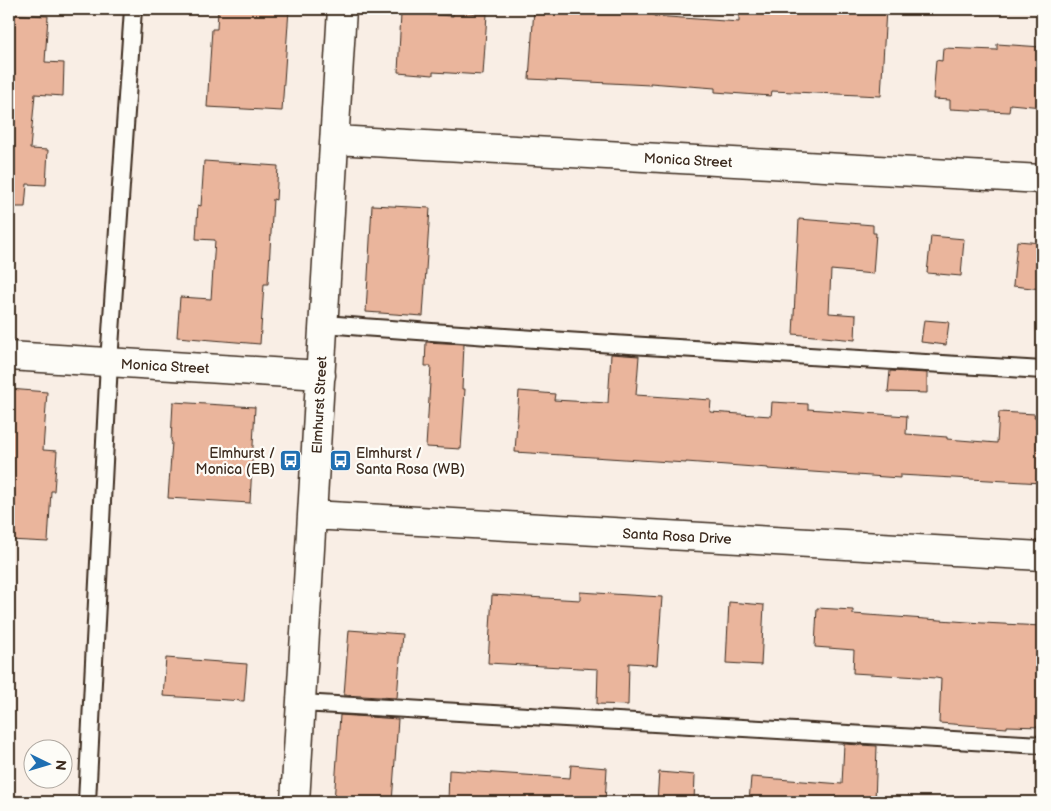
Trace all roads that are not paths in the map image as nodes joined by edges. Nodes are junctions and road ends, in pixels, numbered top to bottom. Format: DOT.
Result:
graph roads {
  1 [pos="132,9"];
  2 [pos="342,9"];
  3 [pos="334,140"];
  4 [pos="1042,179"];
  5 [pos="324,324"];
  6 [pos="9,356"];
  7 [pos="109,362"];
  8 [pos="1042,370"];
  9 [pos="320,375"];
  10 [pos="312,515"];
  11 [pos="1042,556"];
  12 [pos="301,703"];
  13 [pos="1042,745"];
  14 [pos="87,802"];
  15 [pos="296,802"];
  1 -- 7 [label="lane"];
  2 -- 3 [label="street, Elmhurst Street"];
  3 -- 4 [label="street, Monica Street"];
  3 -- 5 [label="street, Elmhurst Street"];
  5 -- 8 [label="lane"];
  5 -- 9 [label="street, Elmhurst Street"];
  6 -- 7 [label="street, Monica Street"];
  7 -- 9 [label="street, Monica Street"];
  7 -- 14 [label="lane"];
  9 -- 10 [label="street, Elmhurst Street"];
  10 -- 11 [label="street, Santa Rosa Drive"];
  10 -- 12 [label="street, Elmhurst Street"];
  12 -- 13 [label="lane"];
  12 -- 15 [label="street, Elmhurst Street"];
}
